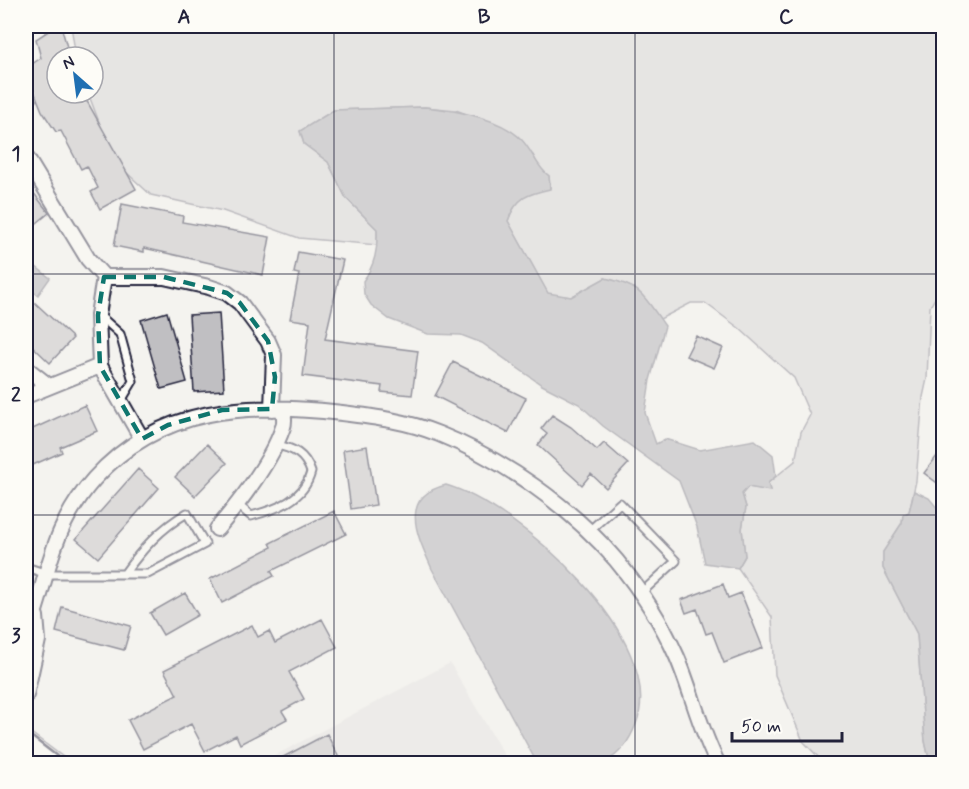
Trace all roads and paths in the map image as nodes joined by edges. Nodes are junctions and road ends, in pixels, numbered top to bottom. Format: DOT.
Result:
graph roads {
  1 [pos="26,157"];
  2 [pos="104,277"];
  3 [pos="98,315"];
  4 [pos="100,366"];
  5 [pos="26,368"];
  6 [pos="49,386"];
  7 [pos="26,396"];
  8 [pos="120,404"];
  9 [pos="278,409"];
  10 [pos="142,439"];
  11 [pos="275,444"];
  12 [pos="237,505"];
  13 [pos="217,529"];
  14 [pos="588,532"];
  15 [pos="26,567"];
  16 [pos="47,574"];
  17 [pos="124,574"];
  18 [pos="640,594"];
  19 [pos="36,611"];
  20 [pos="26,637"];
  21 [pos="26,695"];
  22 [pos="26,747"];
  23 [pos="48,764"];
  24 [pos="718,764"];
  1 -- 2 [label="street"];
  2 -- 3 [label="street"];
  2 -- 9 [label="street"];
  3 -- 4 [label="street"];
  3 -- 8 [label="lane"];
  4 -- 6 [label="street"];
  4 -- 8 [label="street"];
  5 -- 6 [label="street"];
  6 -- 7 [label="street"];
  8 -- 10 [label="street"];
  9 -- 10 [label="street"];
  9 -- 11 [label="street"];
  9 -- 14 [label="street"];
  10 -- 16 [label="street"];
  11 -- 12 [label="street"];
  11 -- 12 [label="lane"];
  12 -- 13 [label="street"];
  14 -- 18 [label="street"];
  14 -- 18 [label="lane"];
  15 -- 16 [label="lane"];
  16 -- 17 [label="lane"];
  16 -- 19 [label="street"];
  17 -- 17 [label="lane"];
  18 -- 24 [label="street"];
  19 -- 20 [label="street"];
  19 -- 21 [label="street"];
  22 -- 23 [label="main road"];
}
